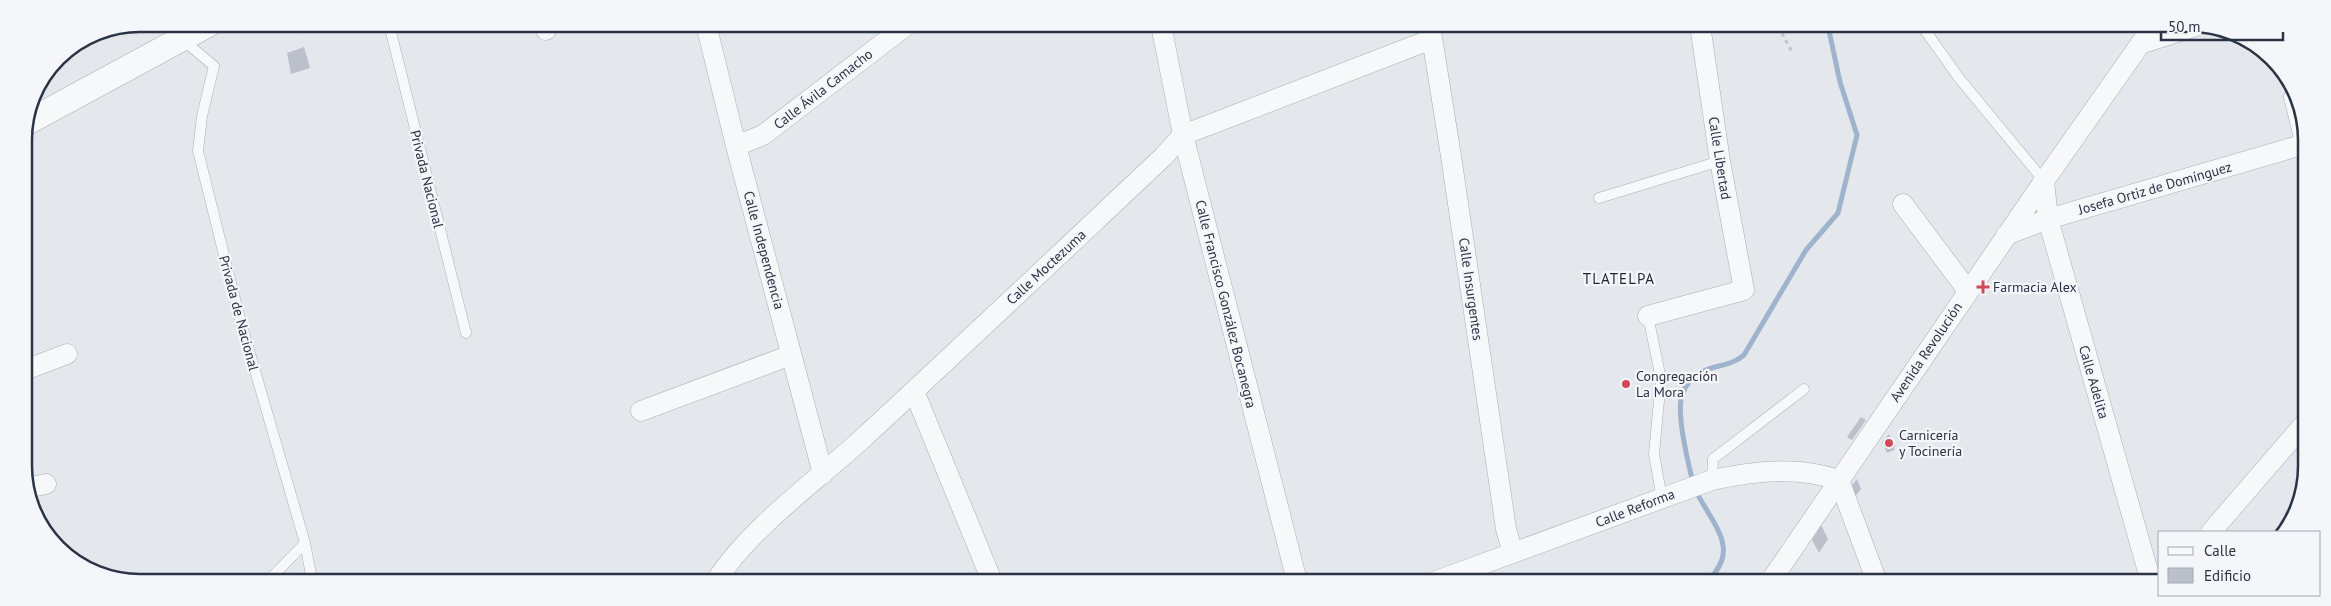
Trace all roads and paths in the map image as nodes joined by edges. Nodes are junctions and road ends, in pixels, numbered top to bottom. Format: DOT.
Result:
graph roads {
  1 [pos="196,32"];
  2 [pos="391,32"];
  3 [pos="708,32"];
  4 [pos="897,32"];
  5 [pos="1162,32"];
  6 [pos="1431,32"];
  7 [pos="1701,32"];
  8 [pos="1781,32"];
  9 [pos="1926,32"];
  10 [pos="2149,32"];
  11 [pos="2173,32"];
  12 [pos="182,40"];
  13 [pos="2140,44"];
  14 [pos="1792,52"];
  15 [pos="35,118"];
  16 [pos="1182,135"];
  17 [pos="2298,145"];
  18 [pos="736,146"];
  19 [pos="1720,161"];
  20 [pos="2044,181"];
  21 [pos="1599,198"];
  22 [pos="1904,204"];
  23 [pos="2048,219"];
  24 [pos="2006,236"];
  25 [pos="1968,291"];
  26 [pos="1648,316"];
  27 [pos="466,333"];
  28 [pos="67,354"];
  29 [pos="791,355"];
  30 [pos="32,367"];
  31 [pos="1804,389"];
  32 [pos="914,391"];
  33 [pos="641,411"];
  34 [pos="2298,431"];
  35 [pos="823,474"];
  36 [pos="1712,480"];
  37 [pos="1839,480"];
  38 [pos="46,484"];
  39 [pos="35,486"];
  40 [pos="1662,499"];
  41 [pos="2212,531"];
  42 [pos="305,543"];
  43 [pos="1513,552"];
  44 [pos="1295,573"];
  45 [pos="1456,573"];
  46 [pos="1776,573"];
  47 [pos="1874,573"];
  48 [pos="2148,573"];
  49 [pos="275,574"];
  50 [pos="311,574"];
  51 [pos="721,574"];
  52 [pos="989,574"];
  1 -- 12 [label="street"];
  2 -- 27 [label="lane, Privada Nacional"];
  3 -- 18 [label="street, Calle Independencia"];
  4 -- 18 [label="street, Calle Ávila Camacho"];
  5 -- 16 [label="street, Calle Francisco González Bocanegra"];
  6 -- 16 [label="street, Calle Moctezuma"];
  6 -- 43 [label="street, Calle Insurgentes"];
  7 -- 19 [label="street, Calle Libertad"];
  8 -- 14 [label="path"];
  9 -- 20 [label="lane"];
  10 -- 13 [label="street, Avenida Revolución"];
  11 -- 13 [label="street"];
  12 -- 15 [label="street"];
  12 -- 42 [label="lane, Privada de Nacional"];
  13 -- 20 [label="street, Avenida Revolución"];
  16 -- 32 [label="street, Calle Moctezuma"];
  16 -- 44 [label="street, Calle Francisco González Bocanegra"];
  17 -- 23 [label="street, Josefa Ortiz de Domínguez"];
  18 -- 29 [label="street, Calle Independencia"];
  19 -- 21 [label="lane"];
  19 -- 26 [label="street, Calle Libertad"];
  20 -- 23 [label="street, Calle Adelita"];
  20 -- 24 [label="street, Avenida Revolución"];
  22 -- 25 [label="street"];
  23 -- 24 [label="street, Josefa Ortiz de Domínguez"];
  23 -- 48 [label="street, Calle Adelita"];
  24 -- 25 [label="street, Avenida Revolución"];
  25 -- 37 [label="street, Avenida Revolución"];
  26 -- 40 [label="lane"];
  28 -- 30 [label="street"];
  29 -- 33 [label="street"];
  29 -- 35 [label="street, Calle Independencia"];
  31 -- 36 [label="lane"];
  32 -- 35 [label="street, Calle Moctezuma"];
  32 -- 52 [label="street"];
  34 -- 41 [label="street"];
  35 -- 51 [label="street, Calle Moctezuma"];
  36 -- 37 [label="street, Calle Reforma"];
  36 -- 40 [label="street, Calle Reforma"];
  37 -- 46 [label="street, Avenida Revolución"];
  37 -- 47 [label="street"];
  38 -- 39 [label="street"];
  40 -- 43 [label="street, Calle Reforma"];
  42 -- 49 [label="lane"];
  42 -- 50 [label="lane"];
  43 -- 45 [label="street, Calle Reforma"];
}
